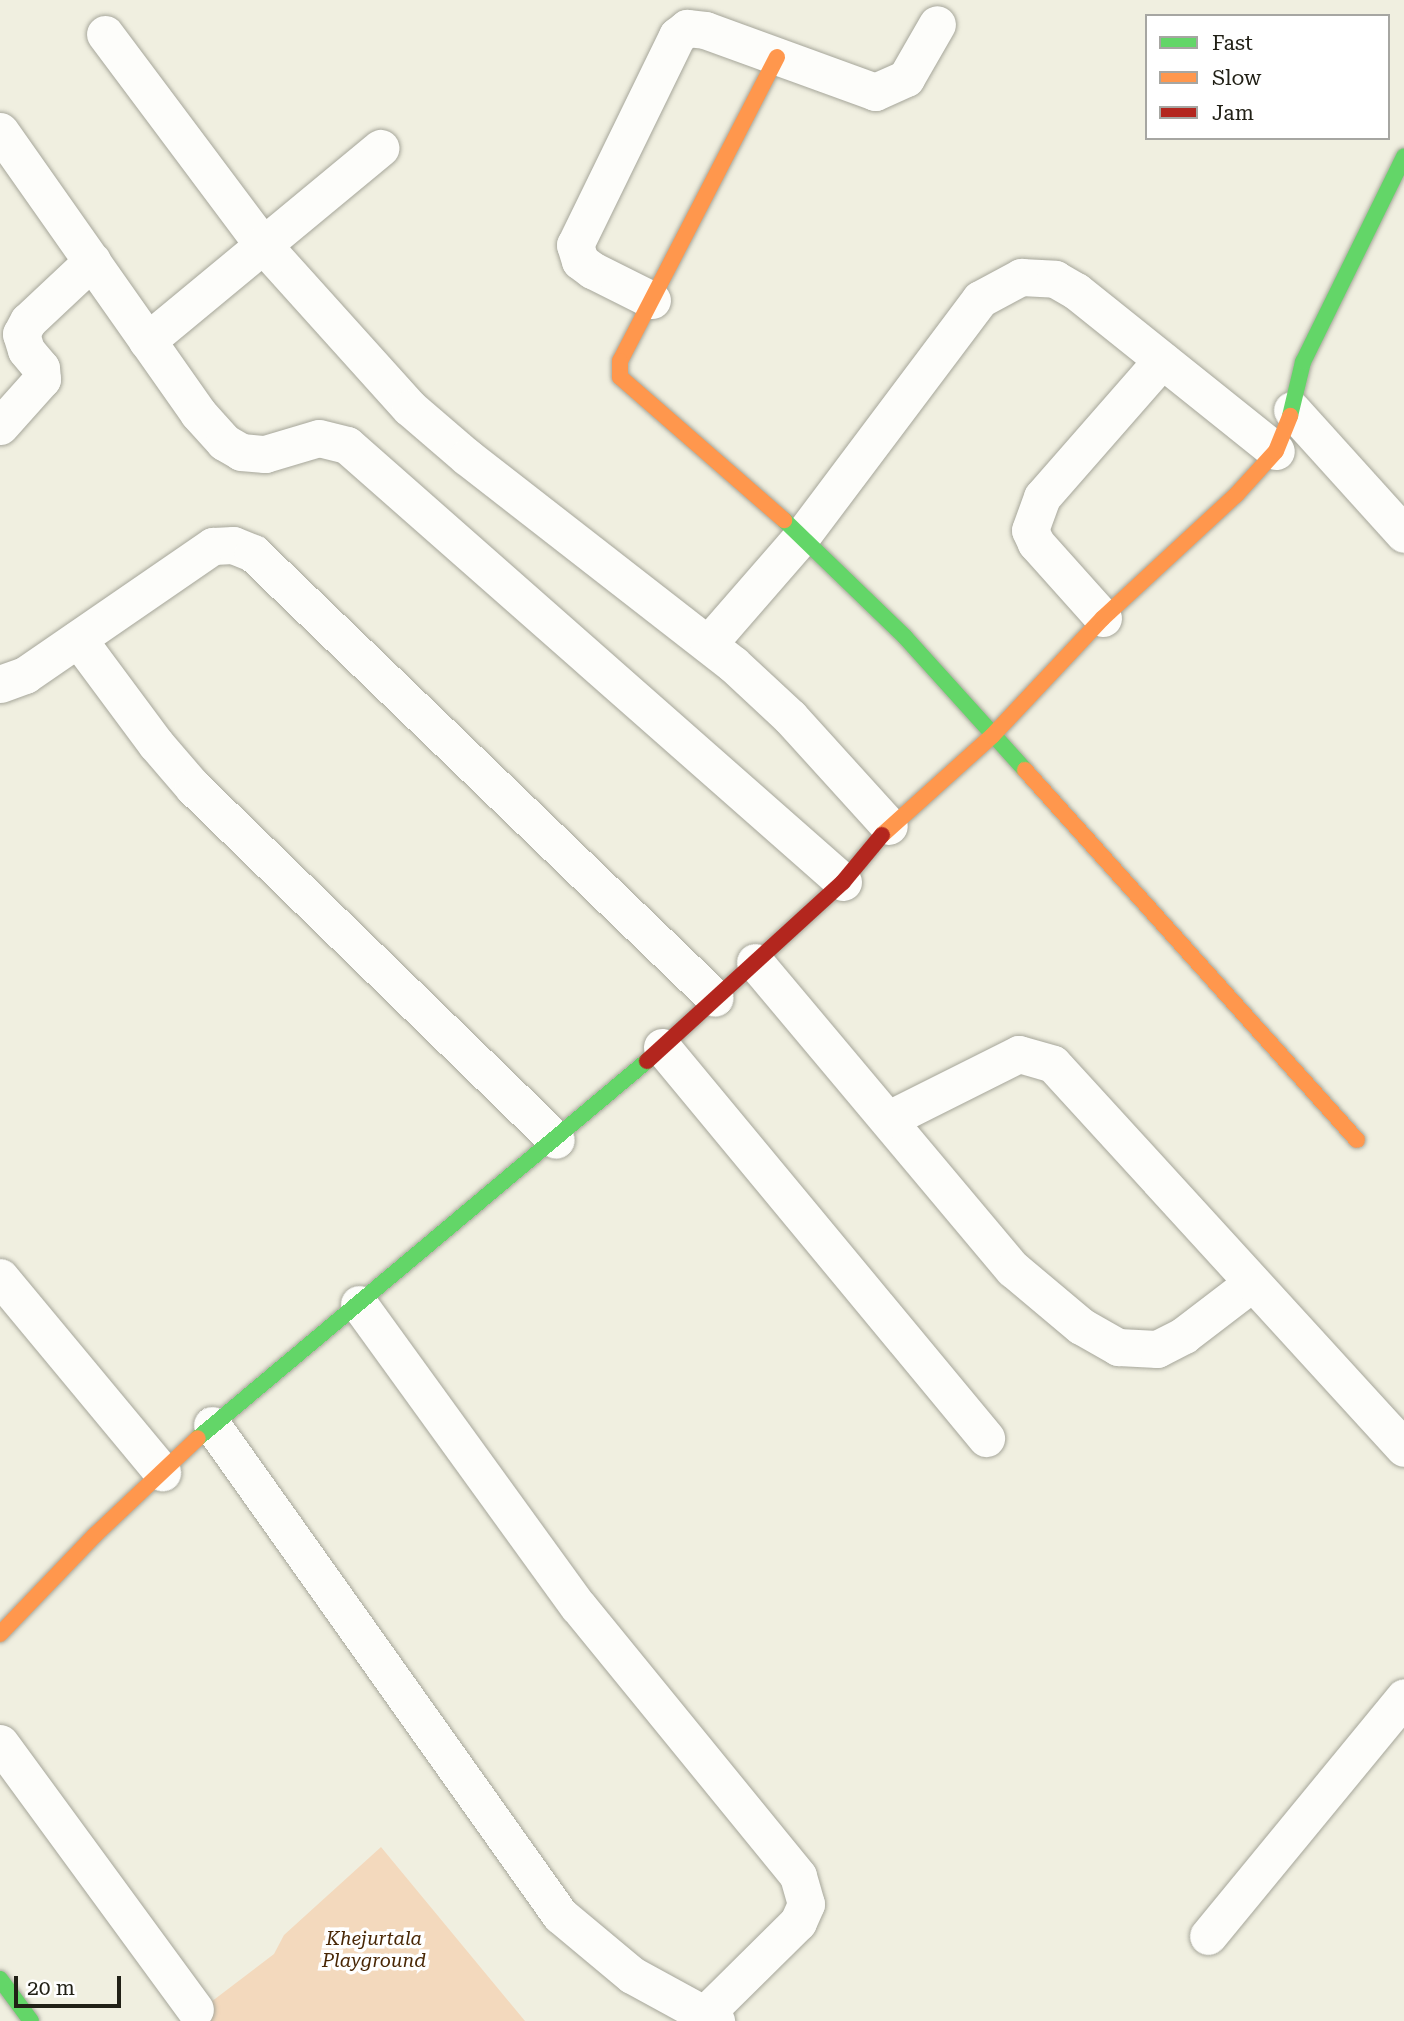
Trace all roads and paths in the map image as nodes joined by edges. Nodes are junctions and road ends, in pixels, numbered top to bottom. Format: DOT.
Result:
graph roads {
  1 [pos="937,24"];
  2 [pos="105,34"];
  3 [pos="777,57"];
  4 [pos="0,131"];
  5 [pos="380,148"];
  6 [pos="1404,157"];
  7 [pos="263,245"];
  8 [pos="92,261"];
  9 [pos="652,300"];
  10 [pos="147,341"];
  11 [pos="1162,359"];
  12 [pos="1292,410"];
  13 [pos="0,426"];
  14 [pos="1276,452"];
  15 [pos="1404,534"];
  16 [pos="802,536"];
  17 [pos="1103,618"];
  18 [pos="78,639"];
  19 [pos="708,644"];
  20 [pos="0,684"];
  21 [pos="992,736"];
  22 [pos="889,825"];
  23 [pos="843,882"];
  24 [pos="755,962"];
  25 [pos="715,998"];
  26 [pos="662,1047"];
  27 [pos="888,1119"];
  28 [pos="556,1140"];
  29 [pos="1357,1140"];
  30 [pos="0,1277"];
  31 [pos="1252,1283"];
  32 [pos="359,1304"];
  33 [pos="212,1425"];
  34 [pos="986,1438"];
  35 [pos="1404,1448"];
  36 [pos="162,1472"];
  37 [pos="0,1634"];
  38 [pos="1404,1697"];
  39 [pos="0,1743"];
  40 [pos="1208,1936"];
  41 [pos="0,1979"];
  42 [pos="195,2009"];
  43 [pos="707,2018"];
  44 [pos="31,2021"];
  1 -- 3 [label="street"];
  2 -- 7 [label="street"];
  3 -- 9 [label="street"];
  3 -- 9 [label="street"];
  4 -- 8 [label="street"];
  5 -- 7 [label="street"];
  6 -- 12 [label="street"];
  7 -- 10 [label="street"];
  7 -- 19 [label="street"];
  8 -- 10 [label="street"];
  8 -- 13 [label="street"];
  9 -- 16 [label="street"];
  10 -- 23 [label="street"];
  11 -- 14 [label="street"];
  11 -- 16 [label="street"];
  11 -- 17 [label="street"];
  12 -- 14 [label="street"];
  12 -- 15 [label="street"];
  14 -- 17 [label="street"];
  16 -- 19 [label="street"];
  16 -- 21 [label="street"];
  17 -- 21 [label="street"];
  18 -- 20 [label="street"];
  18 -- 25 [label="street"];
  18 -- 28 [label="street"];
  19 -- 22 [label="street"];
  21 -- 22 [label="street"];
  21 -- 29 [label="street"];
  22 -- 23 [label="street"];
  23 -- 24 [label="street"];
  24 -- 25 [label="street"];
  24 -- 27 [label="street"];
  25 -- 26 [label="street"];
  26 -- 28 [label="street"];
  26 -- 34 [label="street"];
  27 -- 31 [label="street"];
  27 -- 31 [label="street"];
  28 -- 32 [label="street"];
  30 -- 36 [label="street"];
  31 -- 35 [label="street"];
  32 -- 33 [label="street"];
  32 -- 43 [label="street"];
  33 -- 36 [label="street"];
  33 -- 43 [label="street"];
  36 -- 37 [label="street"];
  38 -- 40 [label="street"];
  39 -- 42 [label="street"];
  41 -- 44 [label="street"];
}
